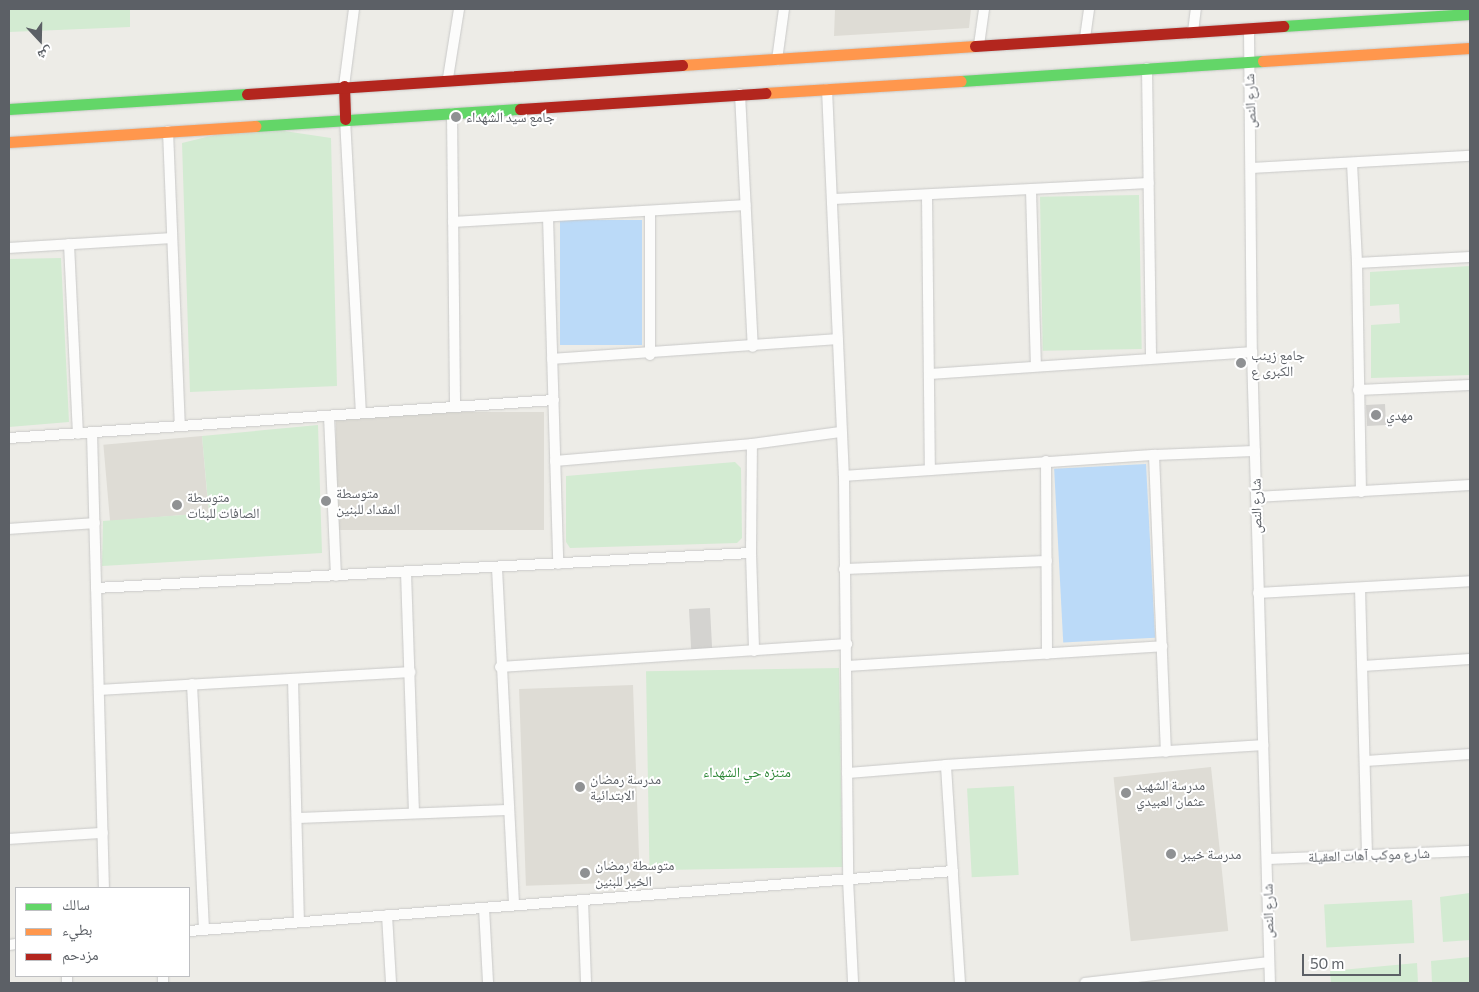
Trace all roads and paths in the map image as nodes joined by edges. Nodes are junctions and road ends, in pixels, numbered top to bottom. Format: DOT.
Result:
graph roads {
  1 [pos="354,9"];
  2 [pos="459,9"];
  3 [pos="784,9"];
  4 [pos="984,9"];
  5 [pos="1089,9"];
  6 [pos="1196,9"];
  7 [pos="1429,13"];
  8 [pos="1470,14"];
  9 [pos="1249,29"];
  10 [pos="1193,32"];
  11 [pos="1085,38"];
  12 [pos="979,45"];
  13 [pos="1470,48"];
  14 [pos="776,60"];
  15 [pos="1249,62"];
  16 [pos="1147,68"];
  17 [pos="448,78"];
  18 [pos="344,86"];
  19 [pos="827,90"];
  20 [pos="740,94"];
  21 [pos="9,109"];
  22 [pos="452,113"];
  23 [pos="345,119"];
  24 [pos="168,131"];
  25 [pos="9,142"];
  26 [pos="1470,156"];
  27 [pos="1352,163"];
  28 [pos="1252,168"];
  29 [pos="1149,184"];
  30 [pos="1031,190"];
  31 [pos="927,195"];
  32 [pos="834,199"];
  33 [pos="746,205"];
  34 [pos="650,211"];
  35 [pos="548,217"];
  36 [pos="453,222"];
  37 [pos="172,238"];
  38 [pos="69,244"];
  39 [pos="9,248"];
  40 [pos="1470,257"];
  41 [pos="1357,263"];
  42 [pos="837,339"];
  43 [pos="753,347"];
  44 [pos="1252,352"];
  45 [pos="650,355"];
  46 [pos="1151,358"];
  47 [pos="552,359"];
  48 [pos="1036,365"];
  49 [pos="931,374"];
  50 [pos="1470,385"];
  51 [pos="1358,390"];
  52 [pos="554,400"];
  53 [pos="455,407"];
  54 [pos="360,414"];
  55 [pos="329,416"];
  56 [pos="180,426"];
  57 [pos="92,432"];
  58 [pos="840,432"];
  59 [pos="78,434"];
  60 [pos="9,438"];
  61 [pos="752,444"];
  62 [pos="1255,451"];
  63 [pos="1154,455"];
  64 [pos="555,461"];
  65 [pos="1046,461"];
  66 [pos="930,468"];
  67 [pos="844,476"];
  68 [pos="1470,484"];
  69 [pos="1361,492"];
  70 [pos="1256,497"];
  71 [pos="95,523"];
  72 [pos="9,529"];
  73 [pos="752,553"];
  74 [pos="1047,561"];
  75 [pos="558,564"];
  76 [pos="497,568"];
  77 [pos="844,569"];
  78 [pos="406,572"];
  79 [pos="336,576"];
  80 [pos="1470,581"];
  81 [pos="96,588"];
  82 [pos="1360,588"];
  83 [pos="1258,594"];
  84 [pos="847,644"];
  85 [pos="1162,646"];
  86 [pos="754,651"];
  87 [pos="1047,654"];
  88 [pos="1470,659"];
  89 [pos="847,666"];
  90 [pos="1363,666"];
  91 [pos="500,667"];
  92 [pos="410,672"];
  93 [pos="293,678"];
  94 [pos="192,684"];
  95 [pos="99,690"];
  96 [pos="1263,745"];
  97 [pos="1166,752"];
  98 [pos="1470,754"];
  99 [pos="1367,761"];
  100 [pos="946,765"];
  101 [pos="847,773"];
  102 [pos="508,810"];
  103 [pos="414,811"];
  104 [pos="296,818"];
  105 [pos="103,833"];
  106 [pos="9,839"];
  107 [pos="1470,851"];
  108 [pos="1367,855"];
  109 [pos="1267,859"];
  110 [pos="953,870"];
  111 [pos="848,879"];
  112 [pos="104,887"];
  113 [pos="583,900"];
  114 [pos="514,905"];
  115 [pos="484,908"];
  116 [pos="387,915"];
  117 [pos="299,922"];
  118 [pos="204,930"];
  119 [pos="190,931"];
  120 [pos="1269,962"];
  121 [pos="391,983"];
  122 [pos="488,983"];
  123 [pos="586,983"];
  124 [pos="853,983"];
  125 [pos="960,983"];
  126 [pos="1085,983"];
  127 [pos="1270,983"];
  1 -- 18 [label="street"];
  2 -- 17 [label="street"];
  3 -- 14 [label="street"];
  4 -- 12 [label="street"];
  5 -- 11 [label="street"];
  6 -- 10 [label="street"];
  7 -- 8 [label="main road"];
  7 -- 9 [label="main road"];
  9 -- 10 [label="main road"];
  9 -- 15 [label="street, شارع النص"];
  10 -- 11 [label="main road"];
  11 -- 12 [label="main road"];
  12 -- 14 [label="main road"];
  13 -- 15 [label="main road"];
  14 -- 17 [label="main road"];
  15 -- 16 [label="main road"];
  15 -- 28 [label="street, شارع النص"];
  16 -- 19 [label="main road"];
  16 -- 29 [label="street"];
  17 -- 18 [label="main road"];
  18 -- 21 [label="main road"];
  18 -- 23 [label="main road"];
  19 -- 20 [label="main road"];
  19 -- 32 [label="street"];
  20 -- 22 [label="main road"];
  20 -- 33 [label="street"];
  22 -- 23 [label="main road"];
  22 -- 36 [label="street"];
  23 -- 24 [label="main road"];
  23 -- 54 [label="street"];
  24 -- 25 [label="main road"];
  24 -- 37 [label="street"];
  26 -- 27 [label="street"];
  27 -- 28 [label="street"];
  27 -- 41 [label="street"];
  28 -- 44 [label="street, شارع النص"];
  29 -- 30 [label="street"];
  29 -- 46 [label="street"];
  30 -- 31 [label="street"];
  30 -- 48 [label="street"];
  31 -- 32 [label="street"];
  31 -- 49 [label="street"];
  32 -- 42 [label="street"];
  33 -- 34 [label="street"];
  33 -- 43 [label="street"];
  34 -- 35 [label="street"];
  34 -- 45 [label="street"];
  35 -- 36 [label="street"];
  35 -- 47 [label="street"];
  36 -- 53 [label="street"];
  37 -- 38 [label="street"];
  37 -- 56 [label="street"];
  38 -- 39 [label="street"];
  38 -- 59 [label="street"];
  40 -- 41 [label="street"];
  41 -- 51 [label="street"];
  42 -- 43 [label="street"];
  42 -- 58 [label="street"];
  43 -- 45 [label="street"];
  44 -- 46 [label="street"];
  44 -- 62 [label="street, شارع النص"];
  45 -- 47 [label="street"];
  46 -- 48 [label="street"];
  47 -- 52 [label="street"];
  48 -- 49 [label="street"];
  49 -- 66 [label="street"];
  50 -- 51 [label="street"];
  51 -- 69 [label="street"];
  52 -- 53 [label="street"];
  52 -- 64 [label="street"];
  53 -- 54 [label="street"];
  54 -- 55 [label="street"];
  55 -- 56 [label="street"];
  55 -- 79 [label="street"];
  56 -- 57 [label="street"];
  57 -- 59 [label="street"];
  57 -- 71 [label="street"];
  58 -- 61 [label="street"];
  58 -- 67 [label="street"];
  59 -- 60 [label="street"];
  61 -- 64 [label="street"];
  61 -- 73 [label="street"];
  62 -- 63 [label="street"];
  62 -- 70 [label="street, شارع النص"];
  63 -- 65 [label="street"];
  63 -- 85 [label="street"];
  64 -- 75 [label="street"];
  65 -- 66 [label="street"];
  65 -- 74 [label="street"];
  66 -- 67 [label="street"];
  67 -- 77 [label="street"];
  68 -- 69 [label="street"];
  69 -- 70 [label="street"];
  70 -- 83 [label="street, شارع النص"];
  71 -- 72 [label="street"];
  71 -- 81 [label="street"];
  73 -- 75 [label="street"];
  73 -- 86 [label="street"];
  74 -- 77 [label="street"];
  74 -- 87 [label="street"];
  75 -- 76 [label="street"];
  76 -- 78 [label="street"];
  76 -- 91 [label="street"];
  77 -- 84 [label="street"];
  78 -- 79 [label="street"];
  78 -- 92 [label="street"];
  79 -- 81 [label="street"];
  80 -- 82 [label="street"];
  81 -- 95 [label="street"];
  82 -- 83 [label="street"];
  82 -- 90 [label="street"];
  83 -- 96 [label="street, شارع النص"];
  84 -- 86 [label="street"];
  84 -- 89 [label="street"];
  85 -- 87 [label="street"];
  85 -- 97 [label="street"];
  86 -- 91 [label="street"];
  87 -- 89 [label="street"];
  88 -- 90 [label="street"];
  89 -- 101 [label="street"];
  90 -- 99 [label="street"];
  91 -- 102 [label="street"];
  92 -- 93 [label="street"];
  92 -- 103 [label="street"];
  93 -- 94 [label="street"];
  93 -- 104 [label="street"];
  94 -- 95 [label="street"];
  94 -- 118 [label="street"];
  95 -- 105 [label="street"];
  96 -- 97 [label="street"];
  96 -- 109 [label="street, شارع النص"];
  97 -- 100 [label="street"];
  98 -- 99 [label="street"];
  99 -- 108 [label="street"];
  100 -- 101 [label="street"];
  100 -- 110 [label="street"];
  101 -- 111 [label="street"];
  102 -- 103 [label="street"];
  102 -- 114 [label="street"];
  103 -- 104 [label="street"];
  104 -- 117 [label="street"];
  105 -- 106 [label="street"];
  105 -- 112 [label="street"];
  107 -- 108 [label="street, شارع موكب آهات العقيلة"];
  108 -- 109 [label="street, شارع موكب آهات العقيلة"];
  109 -- 120 [label="street, شارع النص"];
  110 -- 111 [label="street"];
  110 -- 125 [label="street"];
  111 -- 113 [label="street"];
  111 -- 124 [label="street"];
  113 -- 114 [label="street"];
  113 -- 123 [label="street"];
  114 -- 115 [label="street"];
  115 -- 116 [label="street"];
  115 -- 122 [label="street"];
  116 -- 117 [label="street"];
  116 -- 121 [label="street"];
  117 -- 118 [label="street"];
  118 -- 119 [label="street"];
  120 -- 126 [label="street"];
  120 -- 127 [label="street, شارع النص"];
}
